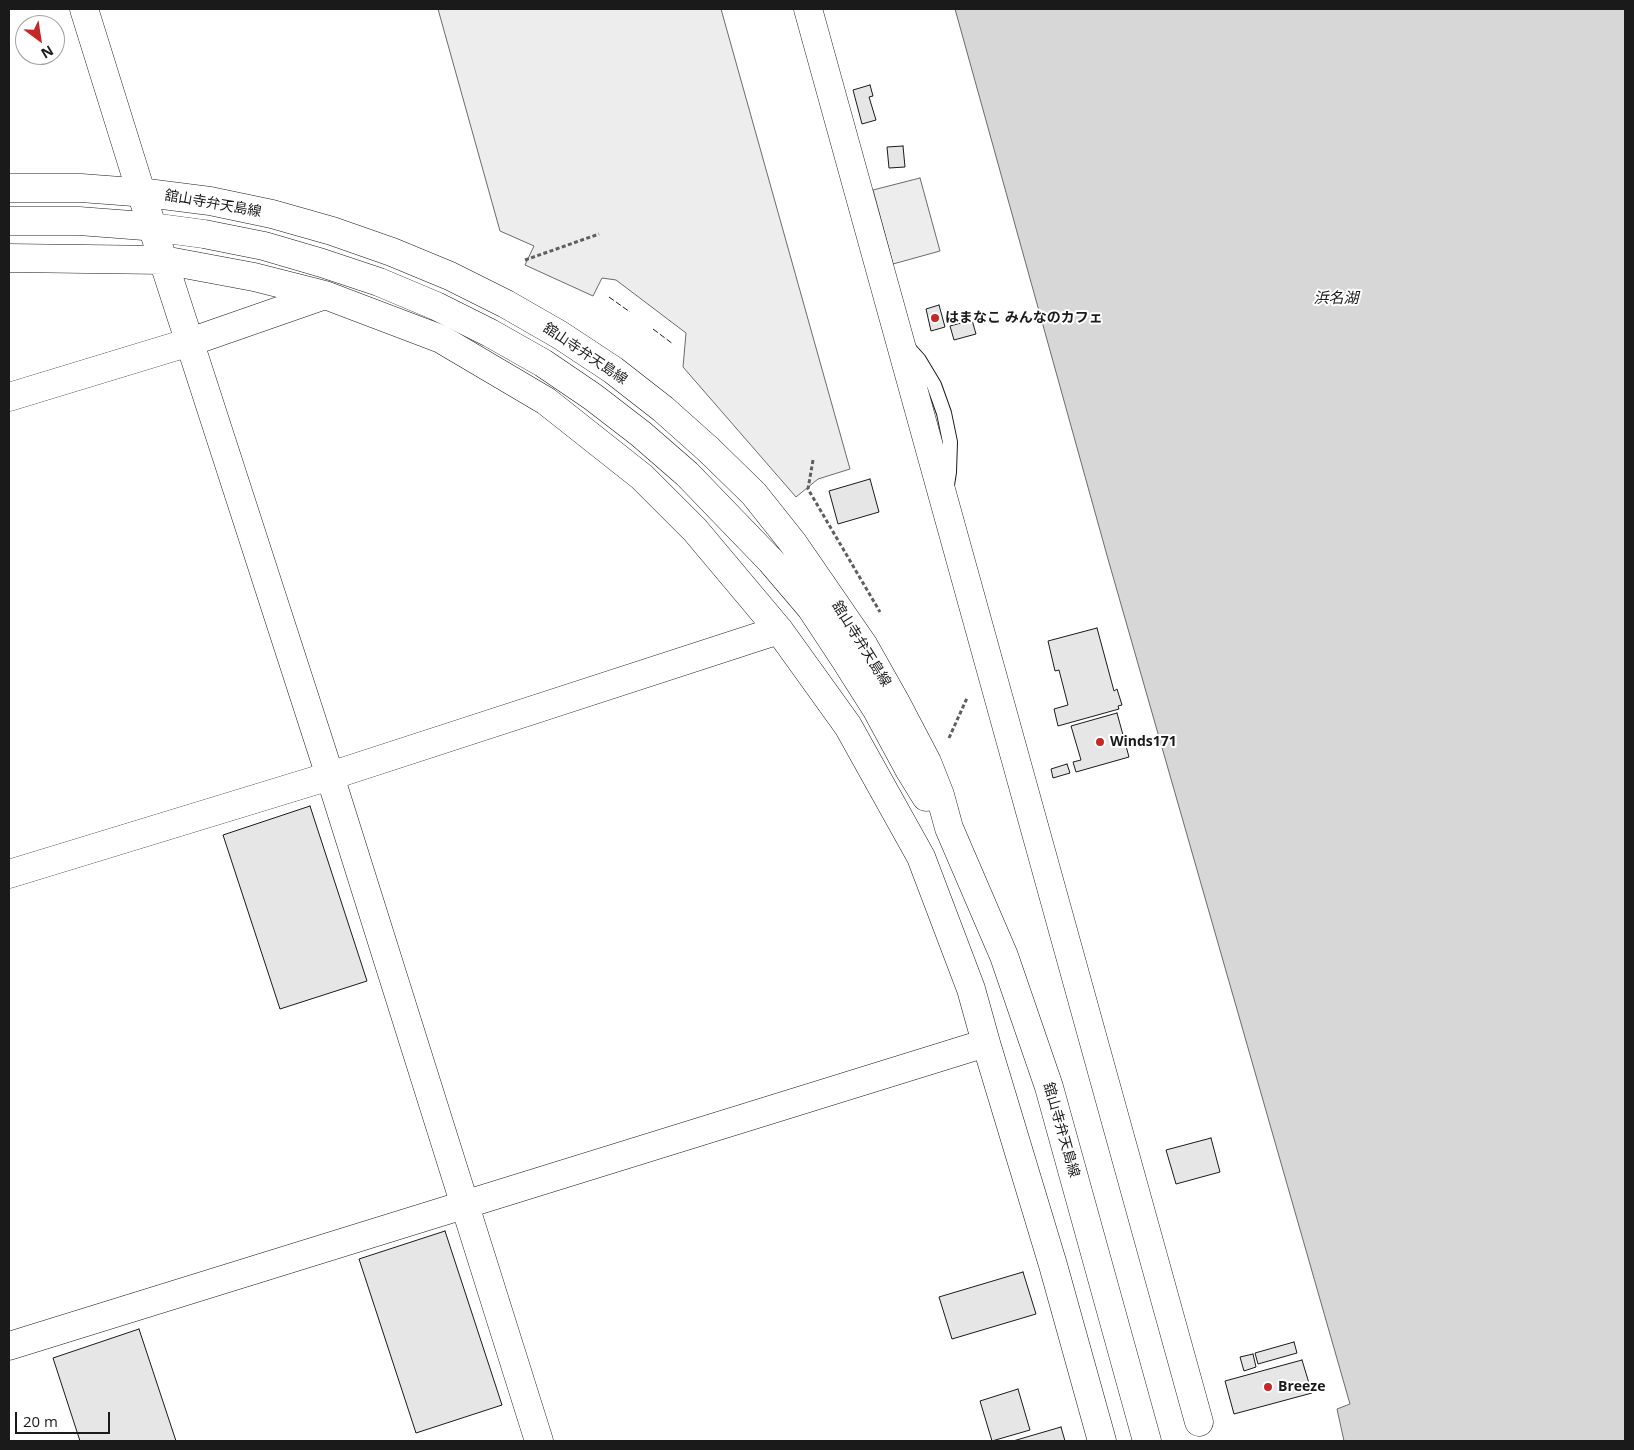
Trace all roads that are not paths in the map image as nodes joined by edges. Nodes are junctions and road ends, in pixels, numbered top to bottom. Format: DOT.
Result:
graph roads {
  1 [pos="84,9"];
  2 [pos="808,9"];
  3 [pos="9,188"];
  4 [pos="141,192"];
  5 [pos="9,221"];
  6 [pos="152,227"];
  7 [pos="9,258"];
  8 [pos="163,260"];
  9 [pos="325,295"];
  10 [pos="190,342"];
  11 [pos="9,397"];
  12 [pos="779,630"];
  13 [pos="330,776"];
  14 [pos="949,828"];
  15 [pos="9,874"];
  16 [pos="986,1043"];
  17 [pos="465,1206"];
  18 [pos="9,1346"];
  19 [pos="1200,1422"];
  20 [pos="539,1441"];
  21 [pos="1102,1441"];
  22 [pos="1147,1441"];
  1 -- 4 [label="street"];
  2 -- 19 [label="street"];
  3 -- 4 [label="street, 舘山寺弁天島線"];
  4 -- 6 [label="street"];
  4 -- 14 [label="street, 舘山寺弁天島線"];
  5 -- 6 [label="street, 舘山寺弁天島線"];
  6 -- 8 [label="street"];
  6 -- 14 [label="street, 舘山寺弁天島線"];
  7 -- 8 [label="street"];
  8 -- 9 [label="street"];
  8 -- 10 [label="street"];
  9 -- 10 [label="street"];
  9 -- 12 [label="street"];
  10 -- 11 [label="street"];
  10 -- 13 [label="street"];
  12 -- 13 [label="street"];
  12 -- 16 [label="street"];
  13 -- 15 [label="street"];
  13 -- 17 [label="street"];
  14 -- 22 [label="street, 舘山寺弁天島線"];
  16 -- 17 [label="street"];
  16 -- 21 [label="street"];
  17 -- 18 [label="street"];
  17 -- 20 [label="street"];
}
